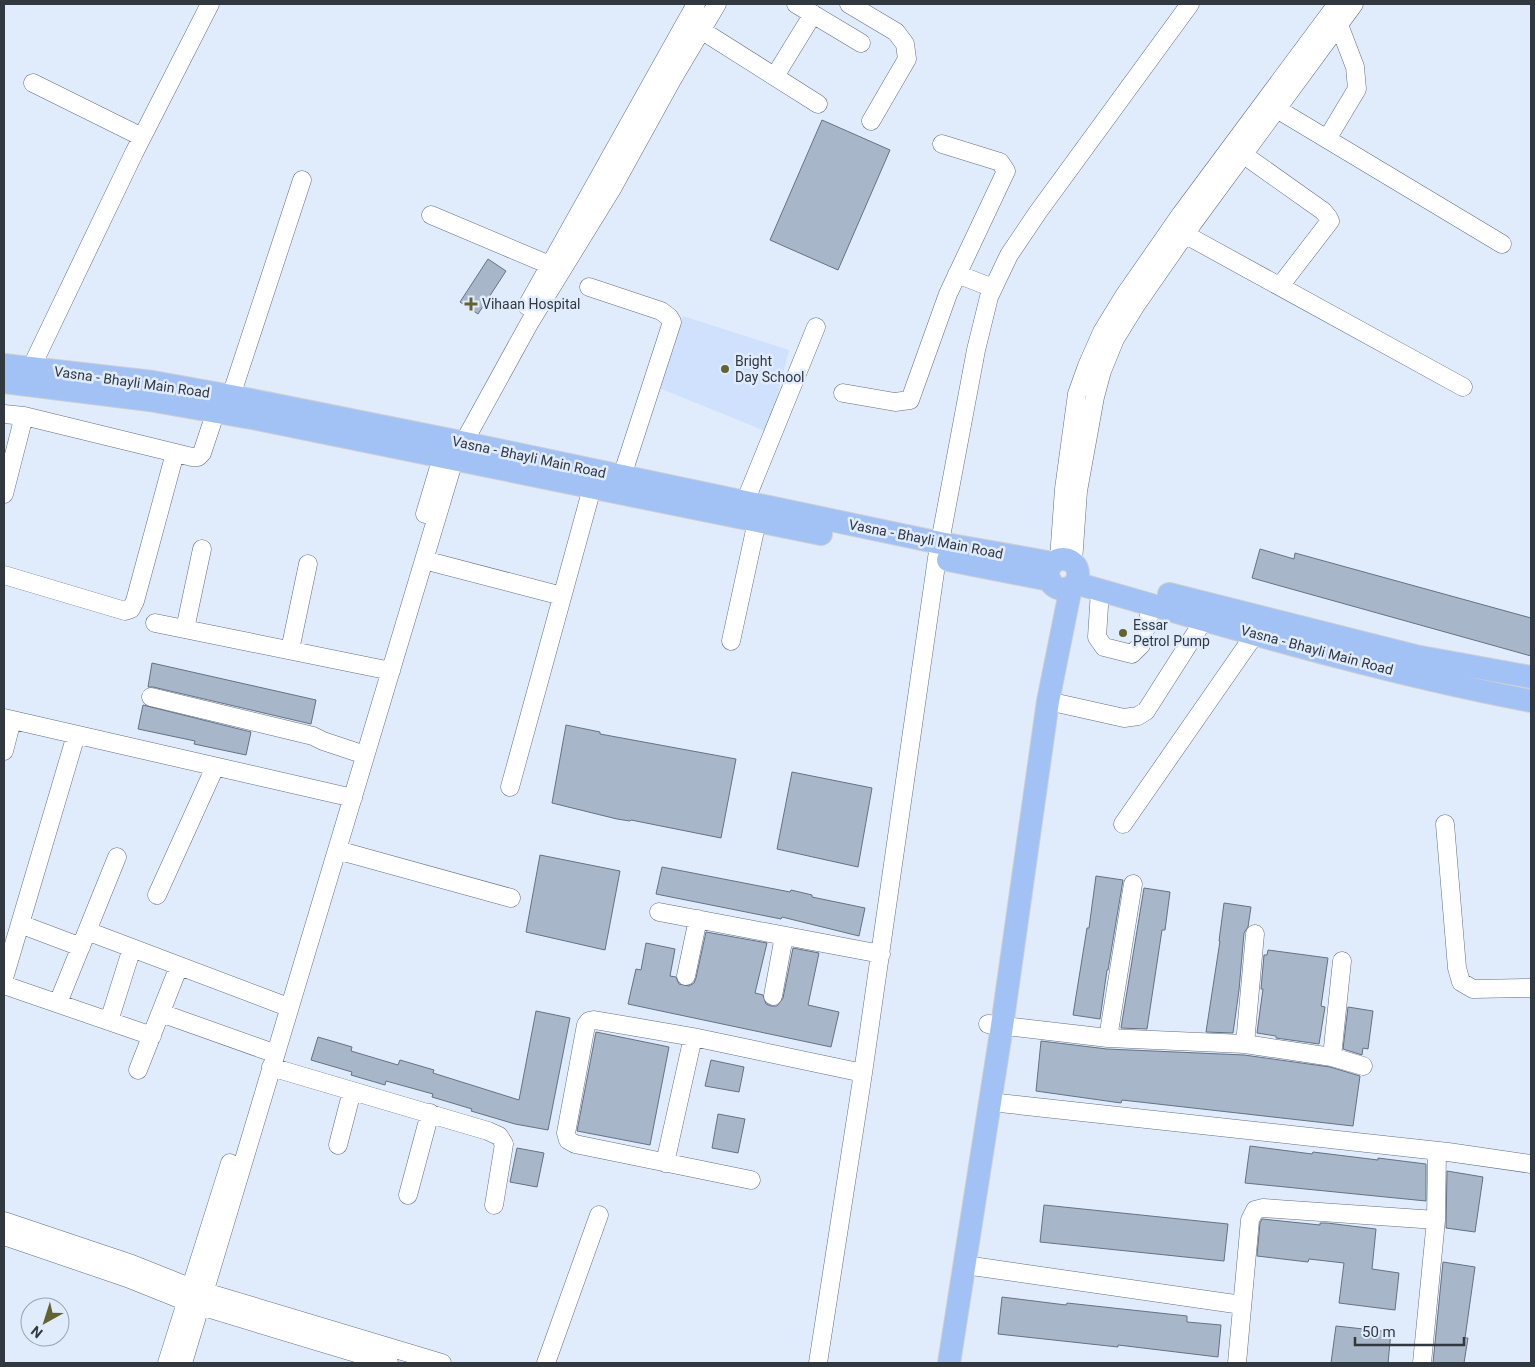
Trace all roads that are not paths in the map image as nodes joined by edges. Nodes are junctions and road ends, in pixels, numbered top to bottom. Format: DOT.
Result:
graph roads {
  1 [pos="210,4"];
  2 [pos="696,4"];
  3 [pos="717,4"];
  4 [pos="796,4"];
  5 [pos="849,4"];
  6 [pos="1190,4"];
  7 [pos="1337,4"];
  8 [pos="1354,4"];
  9 [pos="813,14"];
  10 [pos="1339,25"];
  11 [pos="701,30"];
  12 [pos="860,43"];
  13 [pos="775,76"];
  14 [pos="34,83"];
  15 [pos="818,104"];
  16 [pos="1277,109"];
  17 [pos="871,121"];
  18 [pos="142,137"];
  19 [pos="1327,139"];
  20 [pos="942,144"];
  21 [pos="1244,154"];
  22 [pos="302,180"];
  23 [pos="431,215"];
  24 [pos="1179,231"];
  25 [pos="1502,244"];
  26 [pos="556,268"];
  27 [pos="957,274"];
  28 [pos="1280,286"];
  29 [pos="589,287"];
  30 [pos="993,288"];
  31 [pos="816,327"];
  32 [pos="4,365"];
  33 [pos="31,368"];
  34 [pos="4,382"];
  35 [pos="1464,387"];
  36 [pos="843,394"];
  37 [pos="224,404"];
  38 [pos="4,414"];
  39 [pos="24,416"];
  40 [pos="453,450"];
  41 [pos="175,453"];
  42 [pos="622,476"];
  43 [pos="592,488"];
  44 [pos="4,494"];
  45 [pos="745,502"];
  46 [pos="757,521"];
  47 [pos="202,549"];
  48 [pos="938,550"];
  49 [pos="424,560"];
  50 [pos="308,564"];
  51 [pos="1064,574"];
  52 [pos="4,575"];
  53 [pos="1100,590"];
  54 [pos="562,596"];
  55 [pos="1152,605"];
  56 [pos="1204,620"];
  57 [pos="155,623"];
  58 [pos="185,629"];
  59 [pos="1255,634"];
  60 [pos="731,641"];
  61 [pos="290,650"];
  62 [pos="386,670"];
  63 [pos="1531,677"];
  64 [pos="151,697"];
  65 [pos="1048,701"];
  66 [pos="1531,701"];
  67 [pos="8,719"];
  68 [pos="76,735"];
  69 [pos="358,748"];
  70 [pos="4,751"];
  71 [pos="215,767"];
  72 [pos="510,787"];
  73 [pos="348,798"];
  74 [pos="1123,824"];
  75 [pos="1445,824"];
  76 [pos="337,850"];
  77 [pos="117,857"];
  78 [pos="1133,884"];
  79 [pos="157,895"];
  80 [pos="511,898"];
  81 [pos="659,912"];
  82 [pos="698,919"];
  83 [pos="20,924"];
  84 [pos="1255,934"];
  85 [pos="784,936"];
  86 [pos="84,939"];
  87 [pos="132,948"];
  88 [pos="880,954"];
  89 [pos="1342,961"];
  90 [pos="179,966"];
  91 [pos="686,976"];
  92 [pos="4,978"];
  93 [pos="4,984"];
  94 [pos="1531,988"];
  95 [pos="773,996"];
  96 [pos="58,1003"];
  97 [pos="280,1004"];
  98 [pos="161,1013"];
  99 [pos="109,1021"];
  100 [pos="995,1025"];
  101 [pos="152,1036"];
  102 [pos="693,1037"];
  103 [pos="1108,1038"];
  104 [pos="1245,1044"];
  105 [pos="265,1050"];
  106 [pos="1332,1057"];
  107 [pos="1362,1066"];
  108 [pos="271,1068"];
  109 [pos="138,1070"];
  110 [pos="863,1073"];
  111 [pos="352,1091"];
  112 [pos="990,1102"];
  113 [pos="430,1113"];
  114 [pos="338,1145"];
  115 [pos="1436,1151"];
  116 [pos="665,1163"];
  117 [pos="1531,1164"];
  118 [pos="751,1180"];
  119 [pos="408,1195"];
  120 [pos="494,1205"];
  121 [pos="599,1215"];
  122 [pos="4,1220"];
  123 [pos="1436,1220"];
  124 [pos="4,1236"];
  125 [pos="965,1265"];
  126 [pos="196,1297"];
  127 [pos="1242,1304"];
  128 [pos="167,1363"];
  129 [pos="182,1363"];
  130 [pos="388,1363"];
  131 [pos="442,1363"];
  132 [pos="546,1363"];
  133 [pos="818,1363"];
  134 [pos="935,1363"];
  135 [pos="949,1363"];
  136 [pos="1237,1363"];
  137 [pos="1422,1363"];
  1 -- 18 [label="street"];
  2 -- 26 [label="street"];
  3 -- 11 [label="street"];
  4 -- 9 [label="street"];
  5 -- 17 [label="street"];
  6 -- 30 [label="street"];
  7 -- 24 [label="street"];
  8 -- 10 [label="street"];
  9 -- 12 [label="street"];
  9 -- 13 [label="street"];
  10 -- 16 [label="street"];
  10 -- 19 [label="street"];
  11 -- 13 [label="street"];
  11 -- 26 [label="street"];
  13 -- 15 [label="street"];
  14 -- 18 [label="street"];
  16 -- 19 [label="street"];
  16 -- 21 [label="street"];
  18 -- 33 [label="street"];
  19 -- 25 [label="street"];
  20 -- 27 [label="street"];
  21 -- 24 [label="street"];
  21 -- 28 [label="street"];
  22 -- 37 [label="street"];
  23 -- 26 [label="street"];
  24 -- 28 [label="street"];
  24 -- 51 [label="street"];
  26 -- 40 [label="street"];
  27 -- 30 [label="street"];
  27 -- 36 [label="street"];
  28 -- 35 [label="street"];
  29 -- 42 [label="street"];
  30 -- 48 [label="street"];
  31 -- 45 [label="street"];
  32 -- 33 [label="main road, Vasna - Bhayli Main Road"];
  33 -- 37 [label="main road, Vasna - Bhayli Main Road"];
  34 -- 37 [label="main road, Vasna - Bhayli Main Road"];
  37 -- 40 [label="main road, Vasna - Bhayli Main Road"];
  37 -- 41 [label="street"];
  38 -- 39 [label="street"];
  39 -- 41 [label="street"];
  39 -- 44 [label="street"];
  40 -- 42 [label="main road, Vasna - Bhayli Main Road"];
  40 -- 43 [label="main road, Vasna - Bhayli Main Road"];
  40 -- 49 [label="street"];
  40 -- 62 [label="street"];
  41 -- 52 [label="street"];
  42 -- 45 [label="main road, Vasna - Bhayli Main Road"];
  43 -- 46 [label="main road, Vasna - Bhayli Main Road"];
  43 -- 54 [label="street"];
  45 -- 48 [label="main road, Vasna - Bhayli Main Road"];
  46 -- 48 [label="main road, Vasna - Bhayli Main Road"];
  46 -- 60 [label="street"];
  47 -- 58 [label="street"];
  48 -- 51 [label="main road, Vasna - Bhayli Main Road"];
  48 -- 88 [label="street"];
  49 -- 54 [label="street"];
  49 -- 62 [label="street"];
  50 -- 61 [label="street"];
  51 -- 53 [label="main road, Vasna - Bhayli Main Road"];
  51 -- 63 [label="main road, Vasna - Bhayli Main Road"];
  51 -- 65 [label="main road"];
  51 -- 100 [label="main road"];
  53 -- 55 [label="main road, Vasna - Bhayli Main Road"];
  53 -- 55 [label="street"];
  54 -- 72 [label="street"];
  55 -- 56 [label="main road, Vasna - Bhayli Main Road"];
  56 -- 59 [label="main road, Vasna - Bhayli Main Road"];
  56 -- 65 [label="street"];
  57 -- 58 [label="street"];
  58 -- 61 [label="street"];
  59 -- 66 [label="main road, Vasna - Bhayli Main Road"];
  59 -- 74 [label="street"];
  61 -- 62 [label="street"];
  62 -- 69 [label="street"];
  62 -- 73 [label="street"];
  64 -- 69 [label="street"];
  65 -- 100 [label="main road"];
  67 -- 68 [label="street"];
  67 -- 70 [label="street"];
  68 -- 71 [label="street"];
  68 -- 83 [label="street"];
  69 -- 73 [label="street"];
  71 -- 73 [label="street"];
  71 -- 79 [label="street"];
  73 -- 76 [label="street"];
  73 -- 97 [label="street"];
  75 -- 94 [label="street"];
  76 -- 80 [label="street"];
  76 -- 108 [label="street"];
  77 -- 86 [label="street"];
  78 -- 103 [label="street"];
  81 -- 82 [label="street"];
  82 -- 85 [label="street"];
  82 -- 91 [label="street"];
  83 -- 86 [label="street"];
  83 -- 92 [label="street"];
  84 -- 104 [label="street"];
  85 -- 88 [label="street"];
  85 -- 95 [label="street"];
  86 -- 87 [label="street"];
  86 -- 96 [label="street"];
  87 -- 90 [label="street"];
  87 -- 99 [label="street"];
  88 -- 110 [label="street"];
  89 -- 106 [label="street"];
  90 -- 97 [label="street"];
  90 -- 98 [label="street"];
  93 -- 96 [label="street"];
  96 -- 99 [label="street"];
  97 -- 105 [label="street"];
  98 -- 101 [label="street"];
  98 -- 105 [label="street"];
  99 -- 101 [label="street"];
  100 -- 103 [label="street"];
  100 -- 112 [label="main road"];
  100 -- 134 [label="main road"];
  101 -- 109 [label="street"];
  102 -- 110 [label="street"];
  102 -- 116 [label="street"];
  102 -- 116 [label="street"];
  103 -- 104 [label="street"];
  104 -- 106 [label="street"];
  105 -- 126 [label="street"];
  106 -- 107 [label="street"];
  108 -- 111 [label="street"];
  108 -- 126 [label="street"];
  110 -- 133 [label="street"];
  111 -- 113 [label="street"];
  111 -- 114 [label="street"];
  112 -- 115 [label="street"];
  112 -- 125 [label="main road"];
  113 -- 119 [label="street"];
  113 -- 120 [label="street"];
  115 -- 117 [label="street"];
  115 -- 123 [label="street"];
  116 -- 118 [label="street"];
  121 -- 132 [label="street"];
  122 -- 126 [label="street"];
  123 -- 127 [label="street"];
  123 -- 137 [label="street"];
  124 -- 126 [label="street"];
  125 -- 127 [label="street"];
  125 -- 135 [label="main road"];
  126 -- 128 [label="street"];
  126 -- 129 [label="street"];
  126 -- 130 [label="street"];
  126 -- 131 [label="street"];
  127 -- 136 [label="street"];
}
